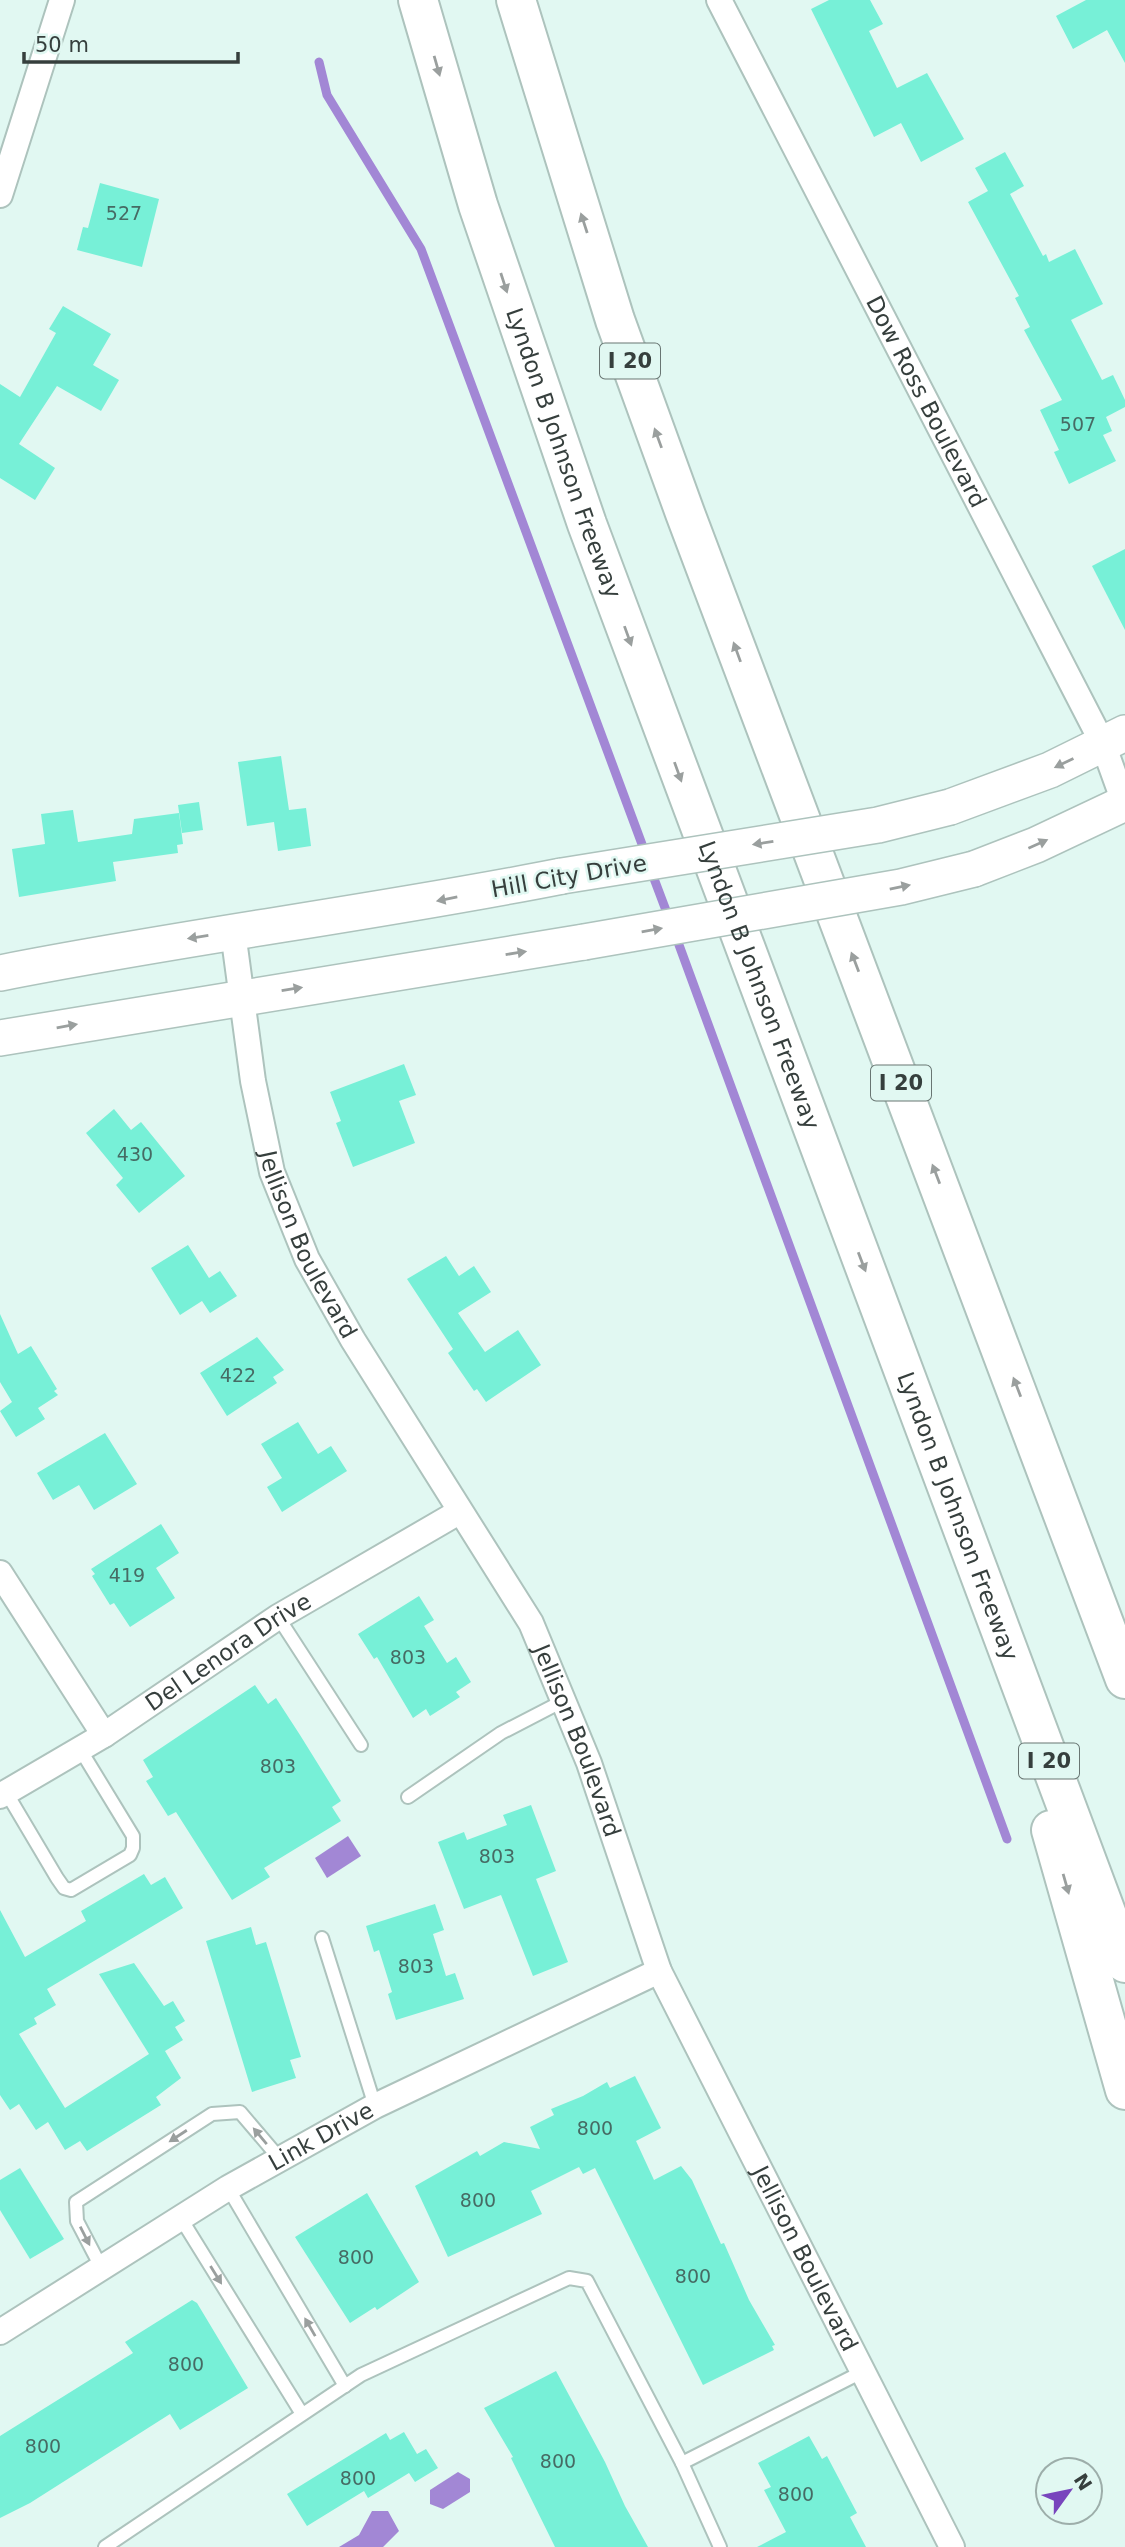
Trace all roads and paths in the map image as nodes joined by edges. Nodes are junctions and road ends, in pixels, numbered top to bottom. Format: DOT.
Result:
graph roads {
  1 [pos="62,0"];
  2 [pos="418,0"];
  3 [pos="516,0"];
  4 [pos="719,0"];
  5 [pos="0,195"];
  6 [pos="1114,739"];
  7 [pos="1125,804"];
  8 [pos="233,932"];
  9 [pos="0,973"];
  10 [pos="242,997"];
  11 [pos="0,1038"];
  12 [pos="1041,1450"];
  13 [pos="459,1511"];
  14 [pos="974,1559"];
  15 [pos="0,1573"];
  16 [pos="278,1617"];
  17 [pos="1125,1633"];
  18 [pos="1125,1679"];
  19 [pos="563,1701"];
  20 [pos="104,1735"];
  21 [pos="361,1745"];
  22 [pos="80,1749"];
  23 [pos="3,1794"];
  24 [pos="408,1797"];
  25 [pos="322,1938"];
  26 [pos="1125,1962"];
  27 [pos="659,1971"];
  28 [pos="1125,2090"];
  29 [pos="375,2106"];
  30 [pos="279,2159"];
  31 [pos="228,2188"];
  32 [pos="180,2217"];
  33 [pos="102,2267"];
  34 [pos="0,2332"];
  35 [pos="862,2372"];
  36 [pos="345,2386"];
  37 [pos="302,2414"];
  38 [pos="682,2463"];
  39 [pos="105,2547"];
  40 [pos="720,2547"];
  41 [pos="952,2547"];
  1 -- 5 [label="street"];
  2 -- 14 [label="highway, Lyndon B Johnson Freeway / I 20, one-way"];
  12 -- 3 [label="highway, I 20, one-way"];
  4 -- 6 [label="street, Dow Ross Boulevard"];
  6 -- 7 [label="street, Dow Ross Boulevard"];
  6 -- 8 [label="street, Hill City Drive, one-way, bridge"];
  10 -- 7 [label="street, one-way, bridge"];
  8 -- 9 [label="street, Hill City Drive, one-way"];
  8 -- 10 [label="street, Jellison Boulevard"];
  11 -- 10 [label="street, one-way"];
  10 -- 13 [label="street, Jellison Boulevard"];
  12 -- 17 [label="highway"];
  12 -- 18 [label="highway, I 20"];
  13 -- 16 [label="street, Del Lenora Drive"];
  13 -- 19 [label="street, Jellison Boulevard"];
  14 -- 26 [label="highway, Lyndon B Johnson Freeway / I 20"];
  14 -- 28 [label="highway, one-way"];
  15 -- 20 [label="street"];
  16 -- 20 [label="street, Del Lenora Drive"];
  16 -- 21 [label="lane"];
  19 -- 24 [label="lane"];
  19 -- 27 [label="street, Jellison Boulevard"];
  20 -- 22 [label="street, Del Lenora Drive"];
  22 -- 23 [label="street, Del Lenora Drive"];
  22 -- 23 [label="lane"];
  25 -- 29 [label="lane"];
  27 -- 29 [label="street, Link Drive"];
  27 -- 35 [label="street, Jellison Boulevard"];
  29 -- 30 [label="street, Link Drive"];
  30 -- 31 [label="street, Link Drive"];
  30 -- 33 [label="lane, one-way"];
  31 -- 32 [label="street, Link Drive"];
  36 -- 31 [label="lane, one-way"];
  32 -- 33 [label="street, Link Drive"];
  32 -- 37 [label="lane, one-way"];
  33 -- 34 [label="street, Link Drive"];
  35 -- 38 [label="lane"];
  35 -- 41 [label="street, Jellison Boulevard"];
  36 -- 37 [label="lane"];
  36 -- 38 [label="lane"];
  37 -- 39 [label="lane"];
  38 -- 40 [label="lane"];
}
